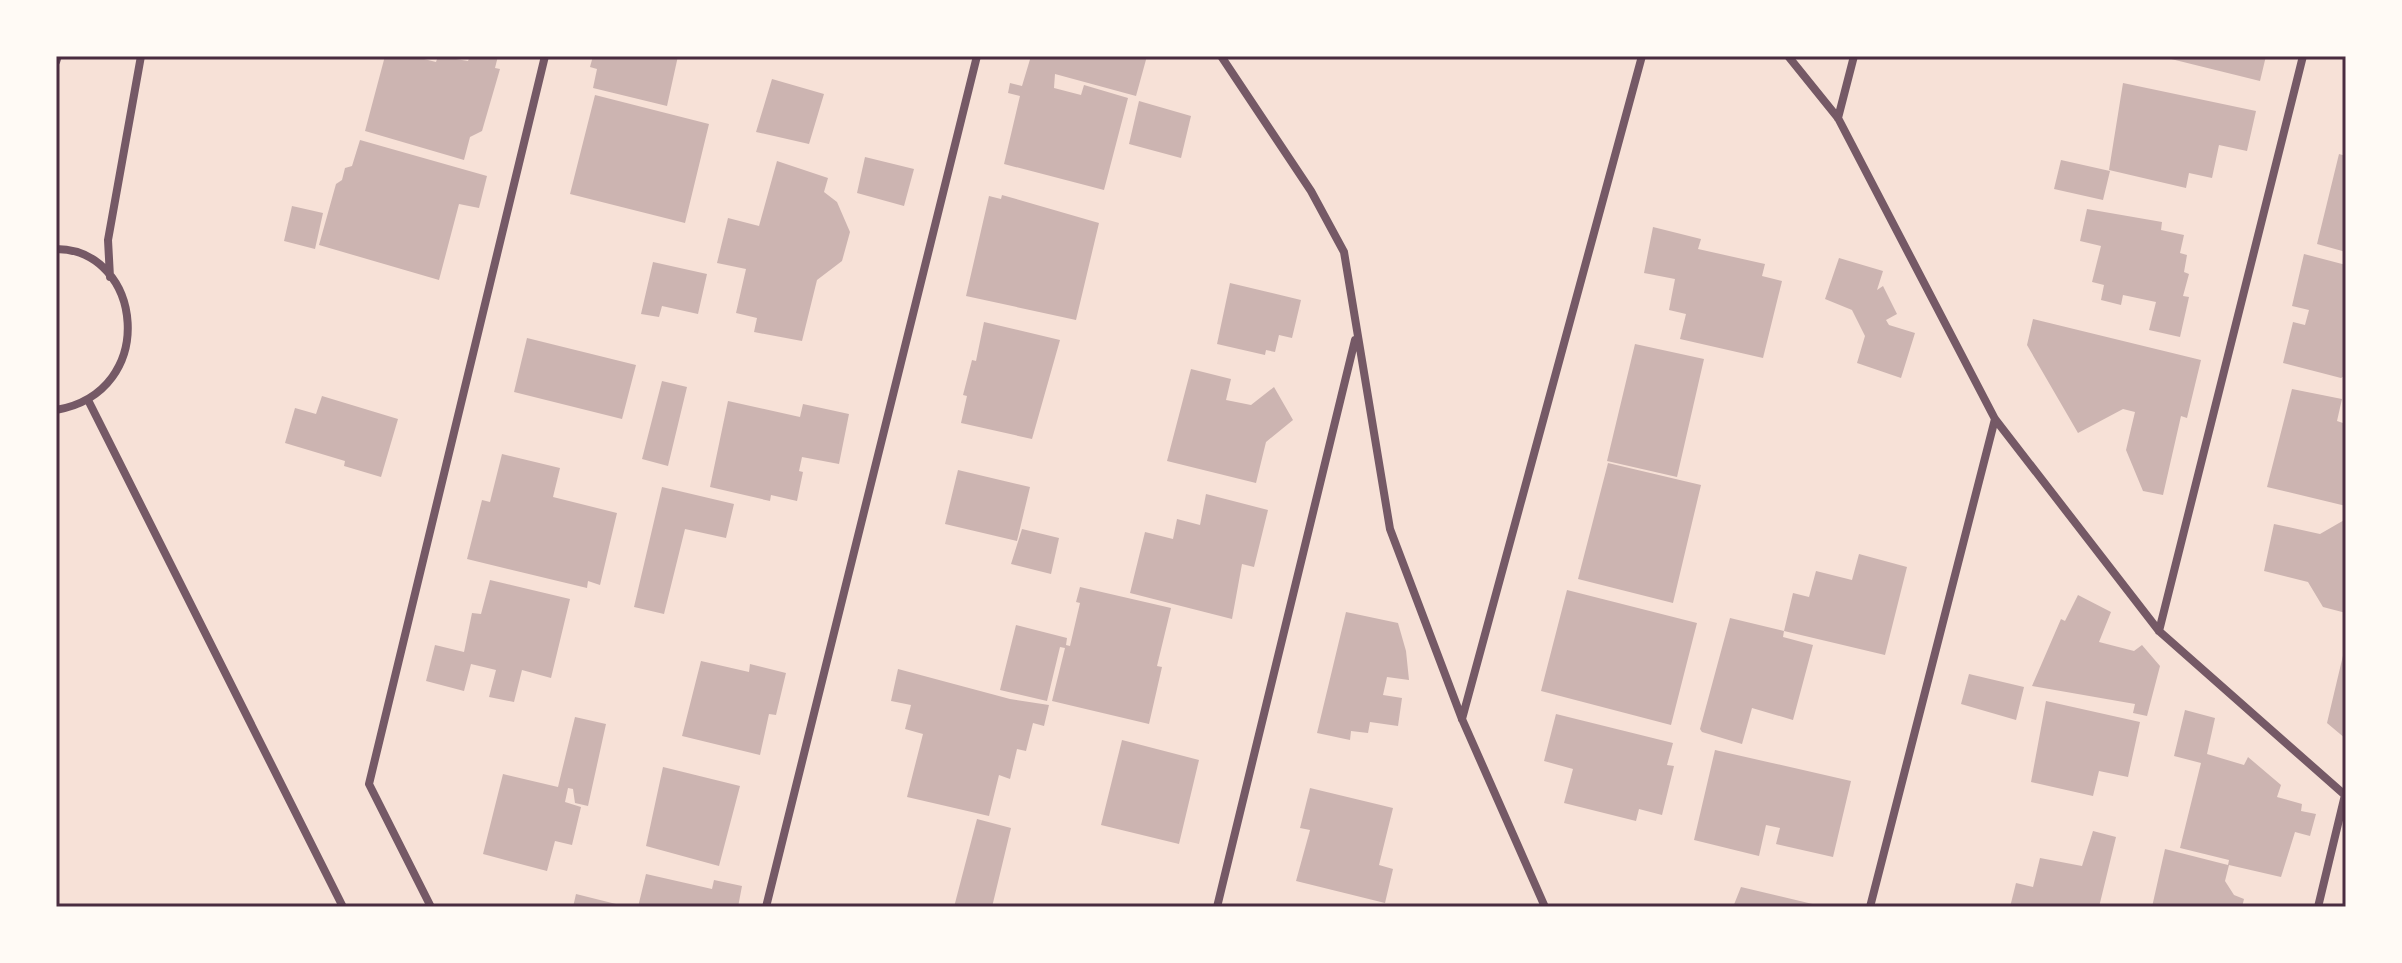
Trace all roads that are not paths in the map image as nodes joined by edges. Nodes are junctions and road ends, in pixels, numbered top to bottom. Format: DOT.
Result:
graph roads {
  1 [pos="58,56"];
  2 [pos="141,56"];
  3 [pos="545,56"];
  4 [pos="977,56"];
  5 [pos="1221,56"];
  6 [pos="1642,56"];
  7 [pos="1788,56"];
  8 [pos="1854,56"];
  9 [pos="2303,56"];
  10 [pos="56,62"];
  11 [pos="1838,118"];
  12 [pos="56,249"];
  13 [pos="110,277"];
  14 [pos="1356,335"];
  15 [pos="88,400"];
  16 [pos="56,410"];
  17 [pos="1995,419"];
  18 [pos="2159,631"];
  19 [pos="1462,719"];
  20 [pos="2345,795"];
  21 [pos="343,907"];
  22 [pos="431,907"];
  23 [pos="766,907"];
  24 [pos="1217,907"];
  25 [pos="1545,907"];
  26 [pos="1870,907"];
  27 [pos="2318,907"];
  1 -- 10 [label="street"];
  2 -- 13 [label="street"];
  3 -- 22 [label="street"];
  4 -- 23 [label="street"];
  5 -- 14 [label="street"];
  6 -- 19 [label="street"];
  7 -- 11 [label="street"];
  8 -- 11 [label="street"];
  9 -- 18 [label="street"];
  11 -- 17 [label="street"];
  12 -- 13 [label="street"];
  13 -- 15 [label="street"];
  14 -- 19 [label="street"];
  14 -- 24 [label="street"];
  15 -- 16 [label="street"];
  15 -- 21 [label="street"];
  17 -- 18 [label="street"];
  17 -- 26 [label="street"];
  18 -- 20 [label="street"];
  19 -- 25 [label="street"];
  20 -- 27 [label="street"];
}
